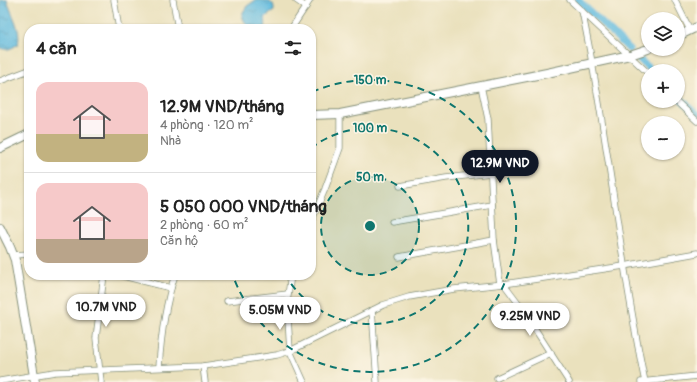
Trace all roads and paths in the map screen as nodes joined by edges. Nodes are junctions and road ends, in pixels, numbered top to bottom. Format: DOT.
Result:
graph roads {
  1 [pos="114,0"];
  2 [pos="173,0"];
  3 [pos="296,0"];
  4 [pos="310,0"];
  5 [pos="570,0"];
  6 [pos="675,0"];
  7 [pos="306,7"];
  8 [pos="582,11"];
  9 [pos="118,24"];
  10 [pos="177,24"];
  11 [pos="294,24"];
  12 [pos="694,29"];
  13 [pos="641,51"];
  14 [pos="630,55"];
  15 [pos="593,63"];
  16 [pos="641,66"];
  17 [pos="24,72"];
  18 [pos="0,81"];
  19 [pos="481,86"];
  20 [pos="683,108"];
  21 [pos="340,114"];
  22 [pos="316,116"];
  23 [pos="697,121"];
  24 [pos="24,136"];
  25 [pos="0,148"];
  26 [pos="490,173"];
  27 [pos="400,186"];
  28 [pos="492,205"];
  29 [pos="316,211"];
  30 [pos="392,222"];
  31 [pos="0,227"];
  32 [pos="494,240"];
  33 [pos="697,253"];
  34 [pos="13,254"];
  35 [pos="24,254"];
  36 [pos="400,257"];
  37 [pos="624,266"];
  38 [pos="103,280"];
  39 [pos="139,280"];
  40 [pos="173,280"];
  41 [pos="290,280"];
  42 [pos="502,284"];
  43 [pos="171,288"];
  44 [pos="288,294"];
  45 [pos="227,301"];
  46 [pos="372,310"];
  47 [pos="290,351"];
  48 [pos="551,353"];
  49 [pos="203,366"];
  50 [pos="159,367"];
  51 [pos="100,370"];
  52 [pos="697,376"];
  53 [pos="497,378"];
  54 [pos="35,379"];
  55 [pos="0,381"];
  56 [pos="101,382"];
  57 [pos="205,382"];
  58 [pos="304,382"];
  59 [pos="378,382"];
  60 [pos="569,382"];
  61 [pos="643,382"];
  1 -- 9 [label="street"];
  2 -- 10 [label="street"];
  3 -- 7 [label="street"];
  4 -- 7 [label="street"];
  5 -- 8 [label="street"];
  6 -- 12 [label="street"];
  7 -- 11 [label="street"];
  8 -- 14 [label="street"];
  8 -- 15 [label="street"];
  13 -- 14 [label="street"];
  14 -- 15 [label="street"];
  14 -- 16 [label="street"];
  15 -- 19 [label="street"];
  15 -- 37 [label="street"];
  17 -- 18 [label="street"];
  19 -- 21 [label="street"];
  19 -- 26 [label="street"];
  20 -- 23 [label="street"];
  21 -- 22 [label="street"];
  21 -- 29 [label="street"];
  24 -- 25 [label="street"];
  26 -- 27 [label="street"];
  26 -- 28 [label="street"];
  28 -- 30 [label="street"];
  28 -- 32 [label="street"];
  31 -- 34 [label="street"];
  32 -- 36 [label="street"];
  32 -- 42 [label="street"];
  33 -- 37 [label="street"];
  34 -- 35 [label="street"];
  34 -- 54 [label="street"];
  37 -- 42 [label="street"];
  37 -- 61 [label="street"];
  38 -- 51 [label="street"];
  39 -- 43 [label="street"];
  40 -- 43 [label="street"];
  41 -- 44 [label="street"];
  42 -- 46 [label="street"];
  42 -- 48 [label="street"];
  43 -- 50 [label="street"];
  44 -- 45 [label="street"];
  44 -- 47 [label="street"];
  46 -- 47 [label="street"];
  46 -- 59 [label="street"];
  47 -- 49 [label="street"];
  47 -- 58 [label="street"];
  48 -- 53 [label="street"];
  48 -- 60 [label="street"];
  49 -- 50 [label="street"];
  49 -- 57 [label="street"];
  50 -- 51 [label="street"];
  51 -- 54 [label="street"];
  51 -- 56 [label="street"];
  52 -- 61 [label="street"];
  54 -- 55 [label="street"];
}
